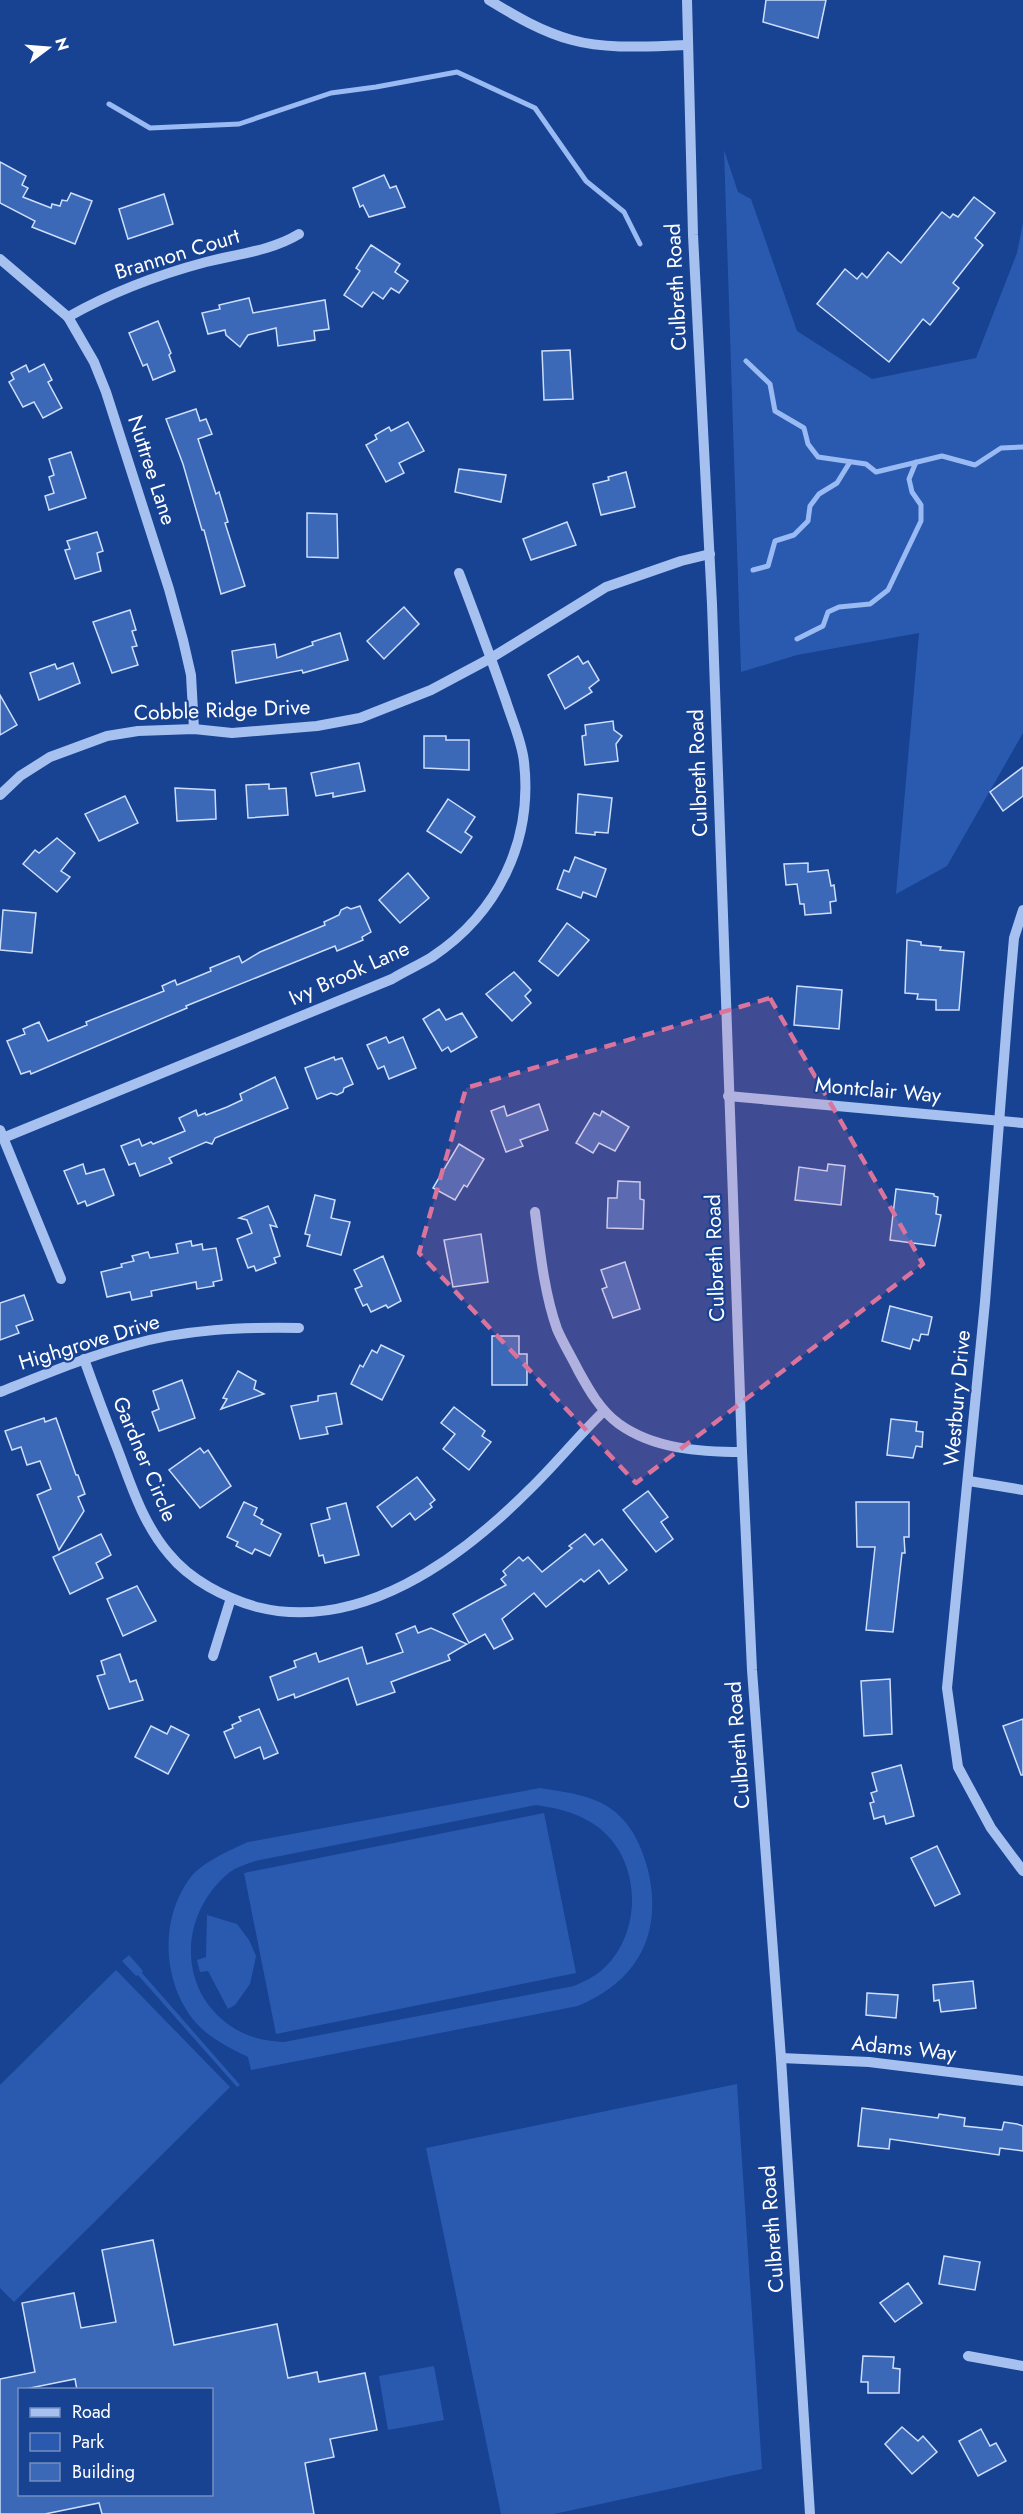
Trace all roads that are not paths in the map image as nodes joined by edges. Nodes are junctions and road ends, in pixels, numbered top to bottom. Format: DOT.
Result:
graph roads {
  1 [pos="489,0"];
  2 [pos="687,0"];
  3 [pos="688,45"];
  4 [pos="299,234"];
  5 [pos="0,259"];
  6 [pos="68,317"];
  7 [pos="710,554"];
  8 [pos="459,573"];
  9 [pos="491,658"];
  10 [pos="194,729"];
  11 [pos="0,795"];
  12 [pos="1023,910"];
  13 [pos="729,1096"];
  14 [pos="999,1121"];
  15 [pos="1023,1123"];
  16 [pos="2,1134"];
  17 [pos="535,1212"];
  18 [pos="61,1279"];
  19 [pos="299,1328"];
  20 [pos="84,1359"];
  21 [pos="0,1392"];
  22 [pos="604,1411"];
  23 [pos="742,1452"];
  24 [pos="969,1481"];
  25 [pos="1023,1490"];
  26 [pos="231,1599"];
  27 [pos="213,1656"];
  28 [pos="1023,1871"];
  29 [pos="781,2058"];
  30 [pos="1023,2081"];
  31 [pos="968,2356"];
  32 [pos="1023,2366"];
  33 [pos="810,2514"];
  1 -- 3 [label="street"];
  2 -- 3 [label="street, Culbreth Road"];
  3 -- 7 [label="street, Culbreth Road"];
  4 -- 6 [label="street, Brannon Court"];
  5 -- 6 [label="street, Nuttree Lane"];
  6 -- 10 [label="street, Nuttree Lane"];
  7 -- 9 [label="street, Cobble Ridge Drive"];
  7 -- 13 [label="street, Culbreth Road"];
  8 -- 9 [label="street, Ivy Brook Lane"];
  9 -- 10 [label="street, Cobble Ridge Drive"];
  9 -- 16 [label="street, Ivy Brook Lane"];
  10 -- 11 [label="street, Cobble Ridge Drive"];
  12 -- 14 [label="street, Westbury Drive"];
  13 -- 14 [label="street, Montclair Way"];
  13 -- 23 [label="street, Culbreth Road"];
  14 -- 15 [label="street, Montclair Way"];
  14 -- 24 [label="street, Westbury Drive"];
  16 -- 18 [label="street"];
  17 -- 22 [label="street"];
  19 -- 20 [label="street, Highgrove Drive"];
  20 -- 21 [label="street, Highgrove Drive"];
  20 -- 26 [label="street, Gardner Circle"];
  22 -- 23 [label="street"];
  22 -- 26 [label="street, Gardner Circle"];
  23 -- 29 [label="street, Culbreth Road"];
  24 -- 25 [label="street"];
  24 -- 28 [label="street, Westbury Drive"];
  26 -- 27 [label="street"];
  29 -- 30 [label="street, Adams Way"];
  29 -- 33 [label="street, Culbreth Road"];
  31 -- 32 [label="street"];
}
